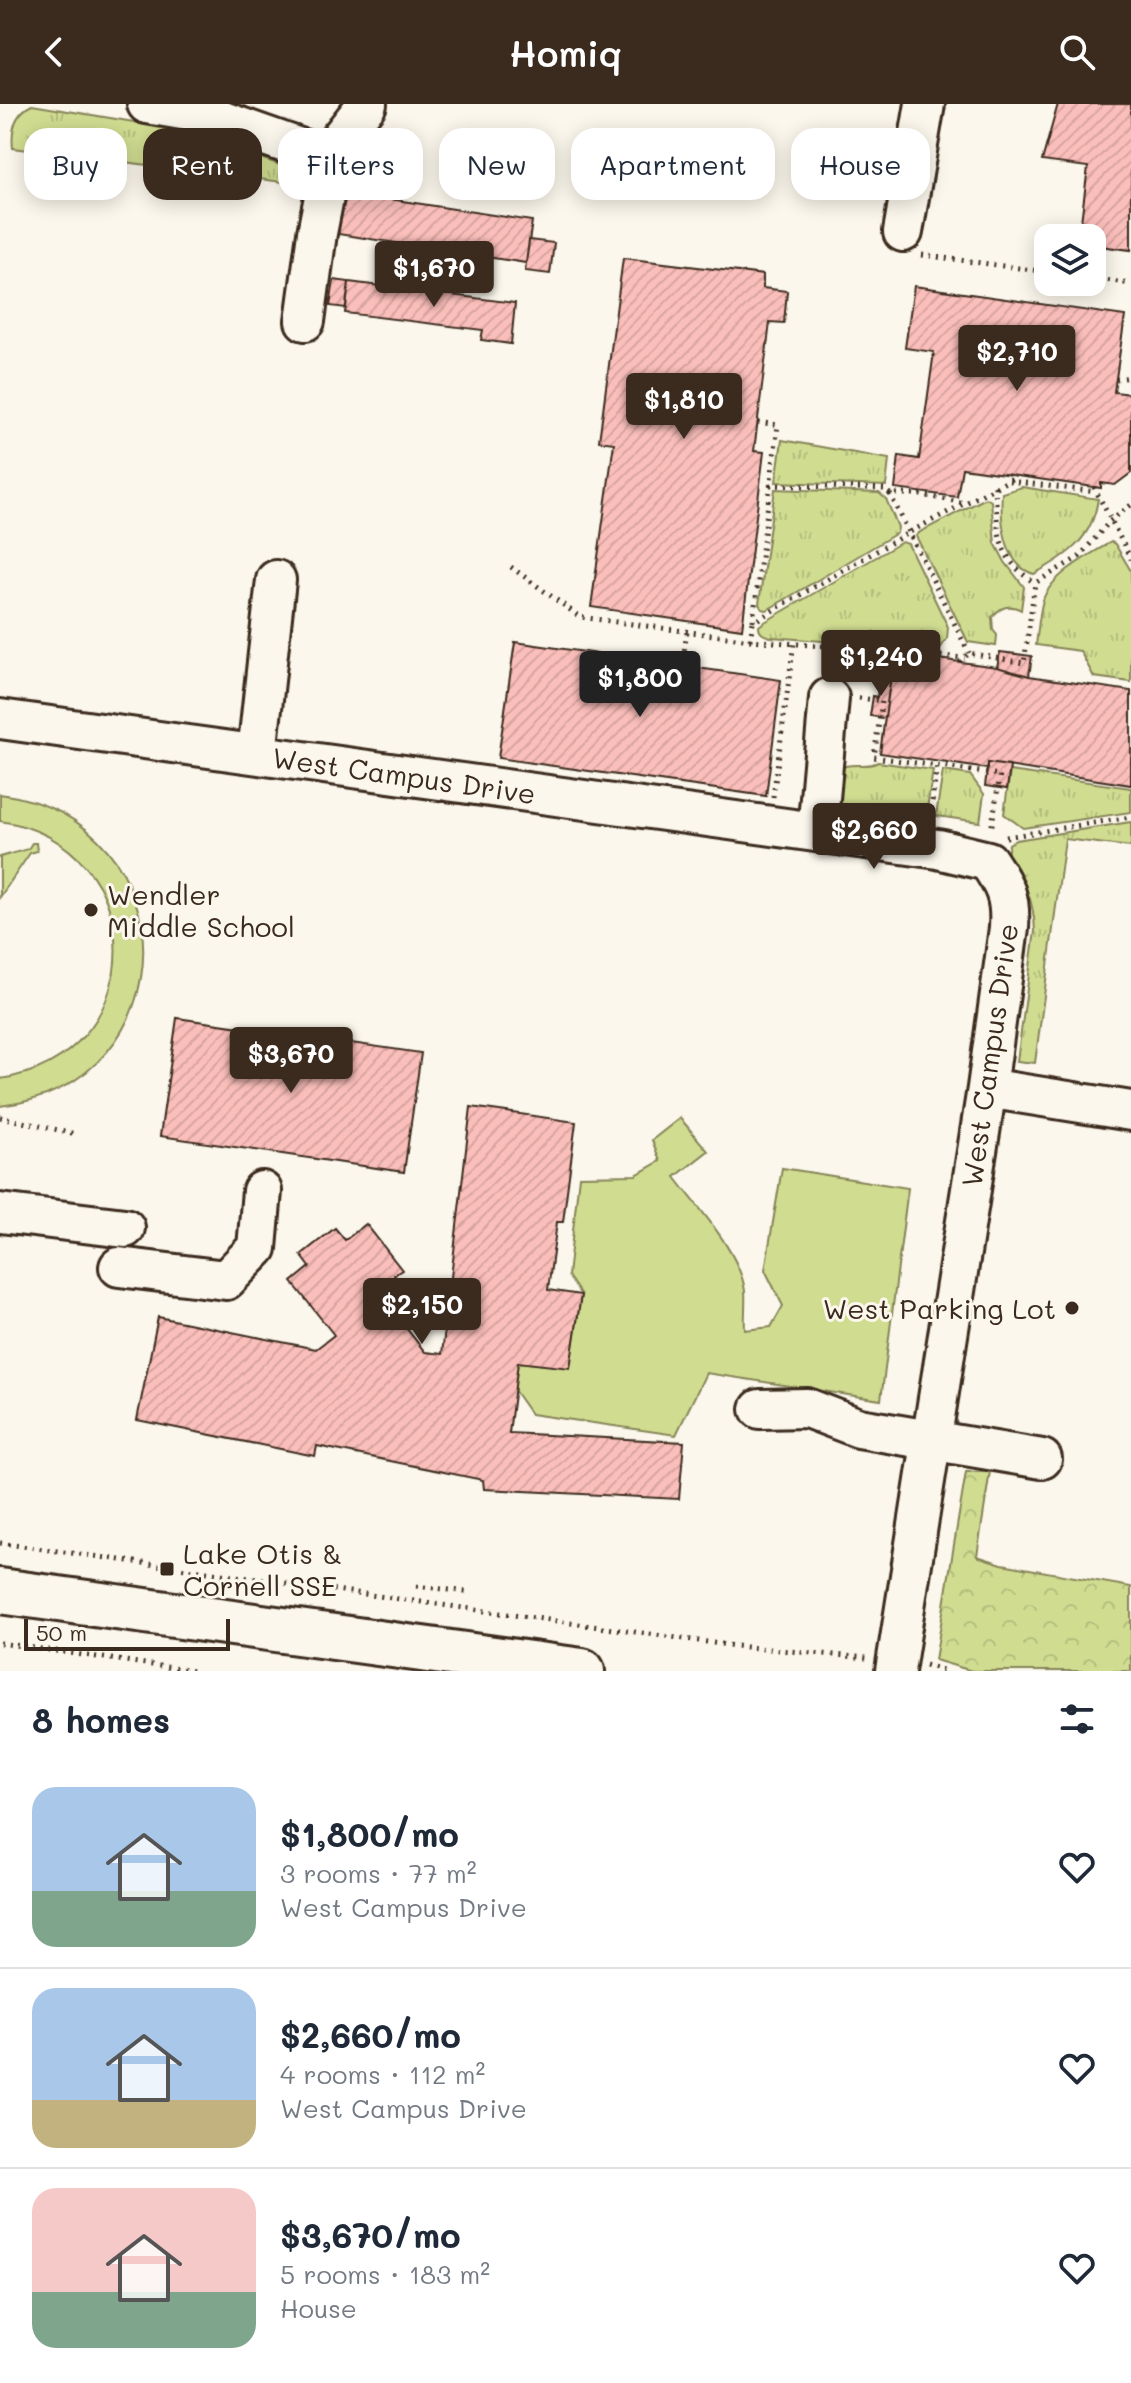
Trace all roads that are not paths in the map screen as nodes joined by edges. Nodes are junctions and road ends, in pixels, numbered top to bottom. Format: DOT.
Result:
graph roads {
  1 [pos="147,104"];
  2 [pos="367,104"];
  3 [pos="925,104"];
  4 [pos="348,128"];
  5 [pos="278,140"];
  6 [pos="323,200"];
  7 [pos="912,243"];
  8 [pos="305,321"];
  9 [pos="276,580"];
  10 [pos="843,693"];
  11 [pos="0,719"];
  12 [pos="257,754"];
  13 [pos="817,832"];
  14 [pos="987,1088"];
  15 [pos="1131,1111"];
  16 [pos="262,1191"];
  17 [pos="0,1213"];
  18 [pos="125,1228"];
  19 [pos="119,1267"];
  20 [pos="760,1409"];
  21 [pos="931,1439"];
  22 [pos="1042,1459"];
  23 [pos="0,1591"];
  24 [pos="886,1665"];
  25 [pos="582,1671"];
  1 -- 5 [label="street"];
  2 -- 4 [label="street"];
  3 -- 7 [label="street"];
  6 -- 8 [label="street"];
  9 -- 12 [label="street"];
  10 -- 13 [label="street"];
  11 -- 12 [label="street, West Campus Drive"];
  12 -- 13 [label="street, West Campus Drive"];
  13 -- 14 [label="street, West Campus Drive"];
  14 -- 15 [label="street"];
  14 -- 21 [label="street, West Campus Drive"];
  16 -- 19 [label="street"];
  17 -- 18 [label="street"];
  20 -- 21 [label="street"];
  21 -- 22 [label="street"];
  21 -- 24 [label="street, West Campus Drive"];
  23 -- 25 [label="main road"];
}
